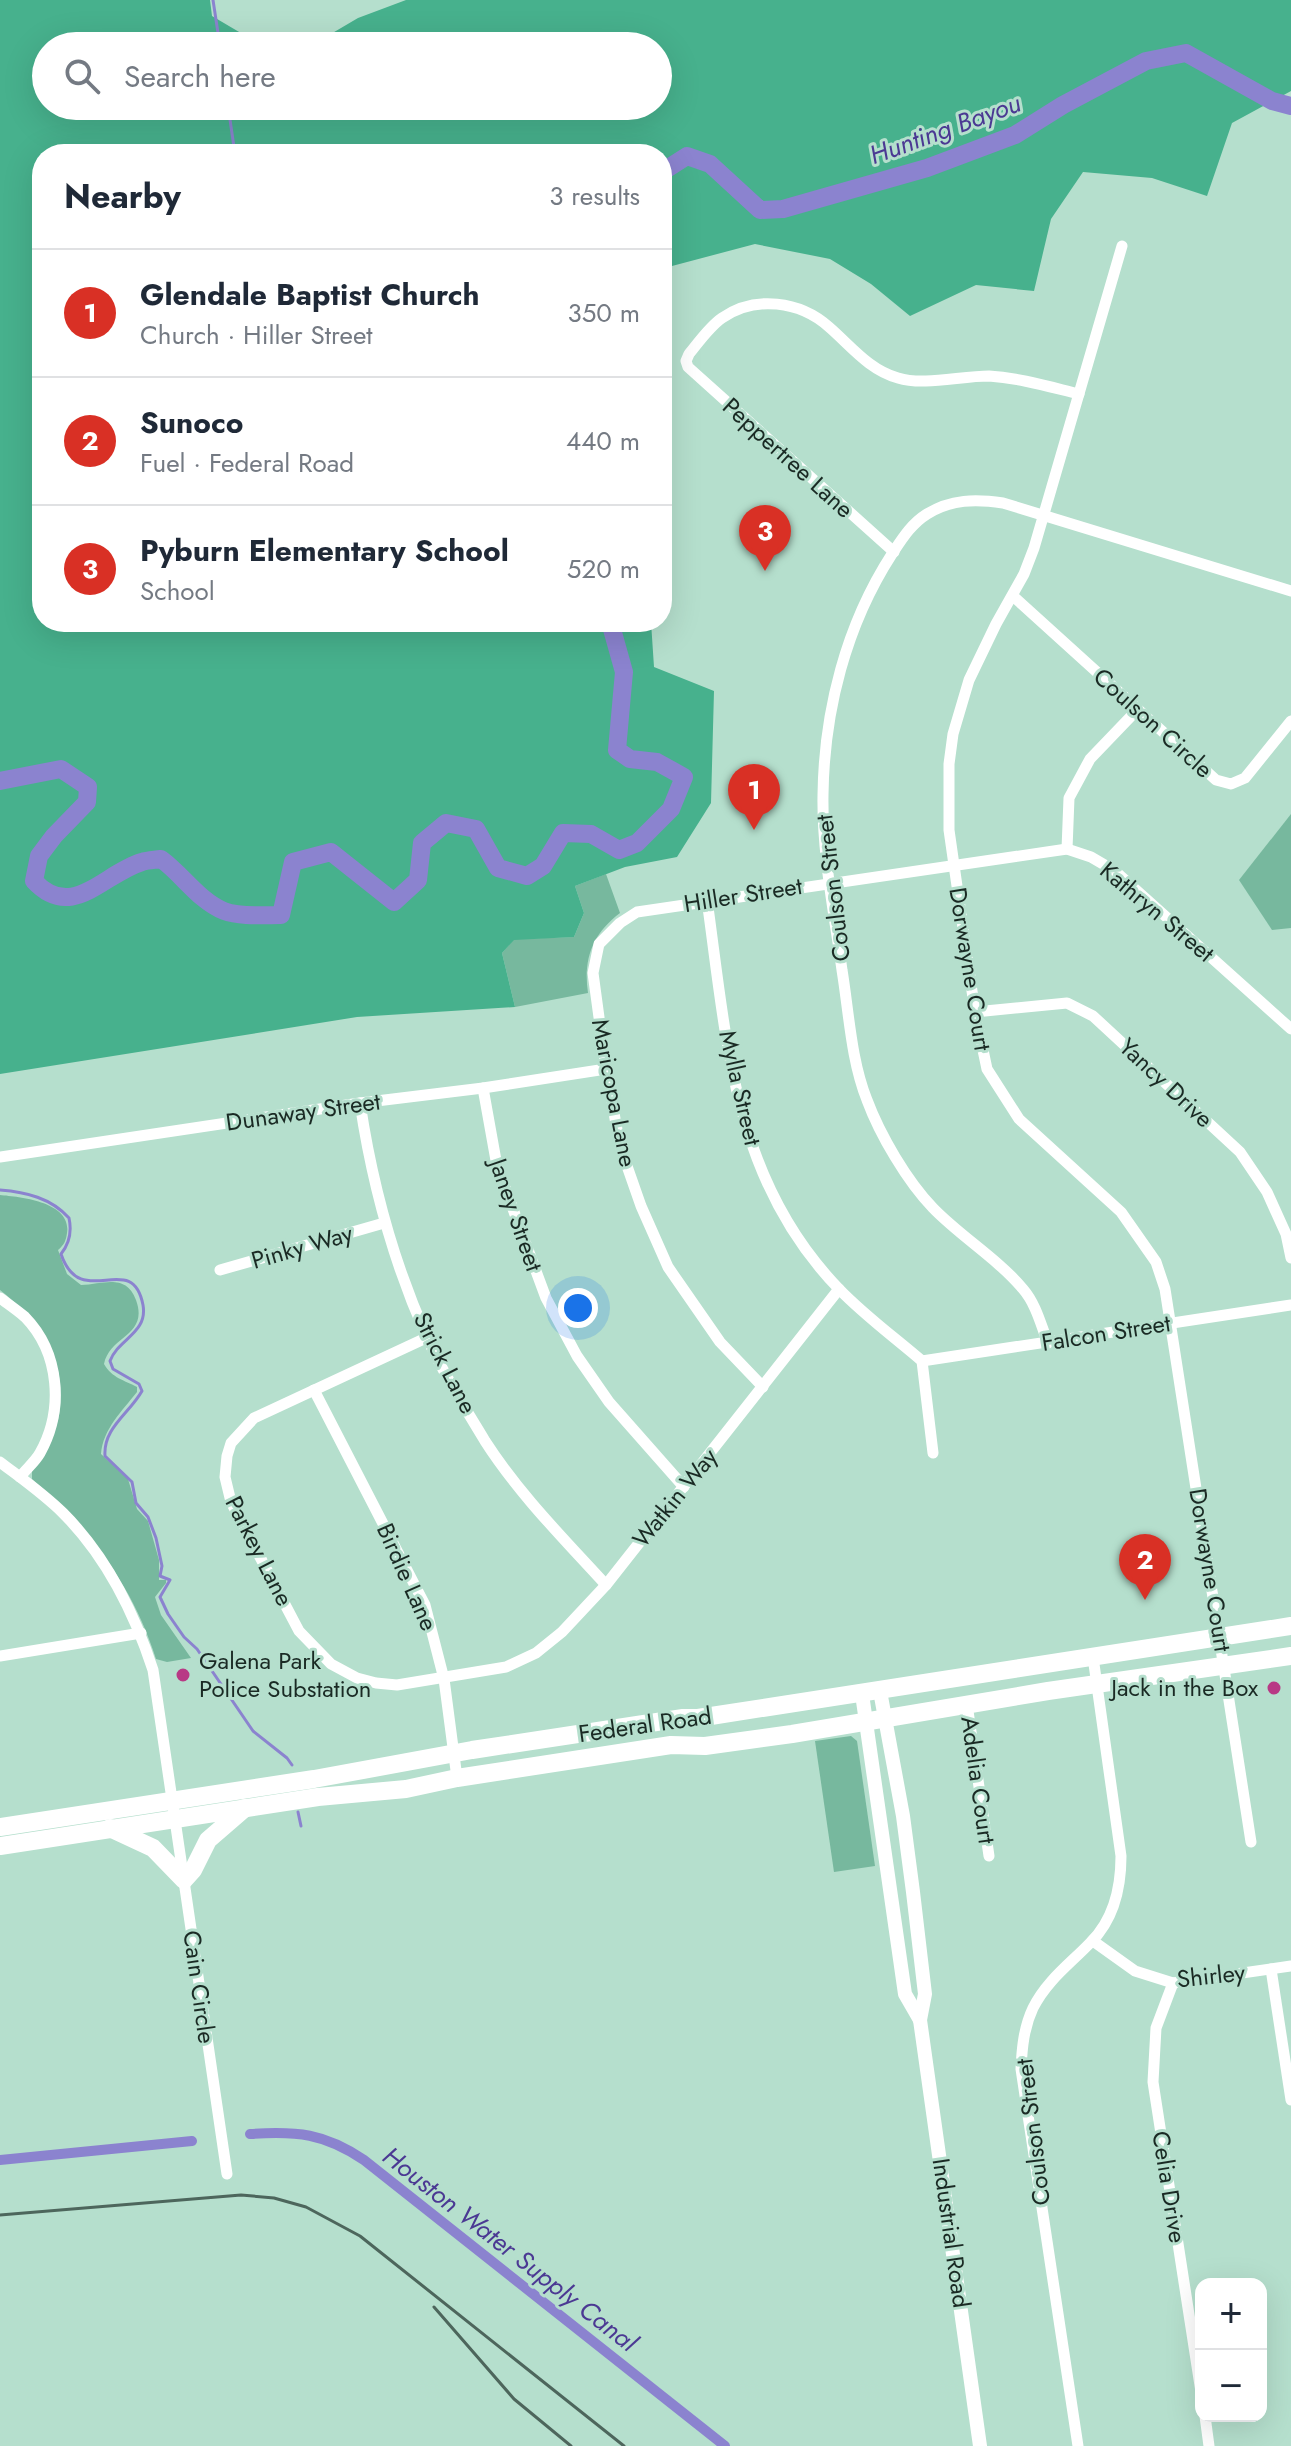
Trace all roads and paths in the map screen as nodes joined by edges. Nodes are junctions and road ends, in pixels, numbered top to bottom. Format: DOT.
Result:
graph roads {
  1 [pos="1122,246"];
  2 [pos="1079,394"];
  3 [pos="1045,516"];
  4 [pos="894,552"];
  5 [pos="1291,591"];
  6 [pos="1013,596"];
  7 [pos="1137,710"];
  8 [pos="1291,721"];
  9 [pos="1067,849"];
  10 [pos="953,864"];
  11 [pos="830,882"];
  12 [pos="707,900"];
  13 [pos="598,951"];
  14 [pos="975,1012"];
  15 [pos="1291,1029"];
  16 [pos="606,1069"];
  17 [pos="483,1088"];
  18 [pos="360,1103"];
  19 [pos="0,1157"];
  20 [pos="384,1223"];
  21 [pos="1291,1258"];
  22 [pos="220,1270"];
  23 [pos="839,1289"];
  24 [pos="0,1298"];
  25 [pos="1291,1305"];
  26 [pos="1172,1322"];
  27 [pos="426,1338"];
  28 [pos="1048,1343"];
  29 [pos="922,1361"];
  30 [pos="763,1387"];
  31 [pos="314,1390"];
  32 [pos="933,1453"];
  33 [pos="0,1462"];
  34 [pos="20,1477"];
  35 [pos="684,1487"];
  36 [pos="606,1585"];
  37 [pos="1291,1626"];
  38 [pos="141,1633"];
  39 [pos="1221,1638"];
  40 [pos="0,1656"];
  41 [pos="1291,1656"];
  42 [pos="1093,1657"];
  43 [pos="1225,1663"];
  44 [pos="483,1672"];
  45 [pos="444,1679"];
  46 [pos="1096,1685"];
  47 [pos="871,1693"];
  48 [pos="967,1704"];
  49 [pos="886,1718"];
  50 [pos="865,1722"];
  51 [pos="653,1723"];
  52 [pos="656,1747"];
  53 [pos="454,1754"];
  54 [pos="457,1778"];
  55 [pos="246,1807"];
  56 [pos="173,1809"];
  57 [pos="0,1827"];
  58 [pos="110,1828"];
  59 [pos="26,1832"];
  60 [pos="1251,1842"];
  61 [pos="0,1846"];
  62 [pos="989,1856"];
  63 [pos="184,1880"];
  64 [pos="913,1892"];
  65 [pos="891,1895"];
  66 [pos="1093,1941"];
  67 [pos="1291,1966"];
  68 [pos="1271,1969"];
  69 [pos="1173,1983"];
  70 [pos="920,2020"];
  71 [pos="1291,2100"];
  72 [pos="227,2174"];
  73 [pos="1195,2353"];
  74 [pos="1206,2422"];
  75 [pos="980,2446"];
  76 [pos="1078,2446"];
  77 [pos="1209,2446"];
  1 -- 2 [label="street, Dorwayne Court"];
  2 -- 3 [label="street, Dorwayne Court"];
  2 -- 4 [label="street, Peppertree Lane"];
  3 -- 4 [label="street, Coulson Street"];
  3 -- 5 [label="street"];
  3 -- 6 [label="street, Dorwayne Court"];
  4 -- 11 [label="street, Coulson Street"];
  6 -- 7 [label="street, Coulson Circle"];
  6 -- 10 [label="street, Dorwayne Court"];
  7 -- 8 [label="street, Coulson Circle"];
  7 -- 9 [label="street"];
  9 -- 10 [label="street"];
  9 -- 15 [label="street, Kathryn Street"];
  10 -- 11 [label="street, Hiller Street"];
  10 -- 14 [label="street, Dorwayne Court"];
  11 -- 12 [label="street, Hiller Street"];
  11 -- 28 [label="street, Coulson Street"];
  12 -- 13 [label="street, Hiller Street"];
  12 -- 23 [label="street, Mylla Street"];
  13 -- 16 [label="street, Maricopa Lane"];
  14 -- 21 [label="street, Yancy Drive"];
  14 -- 26 [label="street, Dorwayne Court"];
  16 -- 17 [label="street, Dunaway Street"];
  16 -- 30 [label="street, Maricopa Lane"];
  17 -- 18 [label="street, Dunaway Street"];
  17 -- 35 [label="street, Janey Street"];
  18 -- 19 [label="street, Dunaway Street"];
  18 -- 20 [label="street, Strick Lane"];
  20 -- 22 [label="street, Pinky Way"];
  20 -- 27 [label="street, Strick Lane"];
  23 -- 29 [label="street, Mylla Street"];
  23 -- 30 [label="street, Watkin Way"];
  24 -- 34 [label="street"];
  25 -- 26 [label="street, Falcon Street"];
  26 -- 28 [label="street, Falcon Street"];
  26 -- 39 [label="street, Dorwayne Court"];
  27 -- 31 [label="street, Parkey Lane"];
  27 -- 36 [label="street, Strick Lane"];
  28 -- 29 [label="street, Falcon Street"];
  29 -- 32 [label="street"];
  30 -- 35 [label="street, Watkin Way"];
  31 -- 45 [label="street, Birdie Lane"];
  31 -- 45 [label="street, Parkey Lane"];
  33 -- 34 [label="street"];
  34 -- 38 [label="street"];
  35 -- 36 [label="street, Watkin Way"];
  36 -- 44 [label="street, Watkin Way"];
  37 -- 39 [label="main road, Federal Road"];
  38 -- 40 [label="street"];
  38 -- 56 [label="street"];
  39 -- 42 [label="main road, Federal Road"];
  39 -- 43 [label="street, Dorwayne Court"];
  41 -- 43 [label="main road, Federal Road"];
  42 -- 46 [label="street, Coulson Street"];
  42 -- 47 [label="main road, Federal Road"];
  43 -- 46 [label="main road, Federal Road"];
  43 -- 60 [label="street, Dorwayne Court"];
  44 -- 45 [label="street, Parkey Lane"];
  45 -- 53 [label="street, Birdie Lane"];
  46 -- 48 [label="main road, Federal Road"];
  46 -- 66 [label="street, Coulson Street"];
  47 -- 49 [label="street, Industrial Road"];
  47 -- 50 [label="street, Industrial Road"];
  47 -- 51 [label="main road, Federal Road"];
  48 -- 49 [label="main road, Federal Road"];
  48 -- 62 [label="street, Adelia Court"];
  49 -- 50 [label="main road, Federal Road"];
  49 -- 64 [label="street, Industrial Road"];
  50 -- 52 [label="main road, Federal Road"];
  50 -- 65 [label="street, Industrial Road"];
  51 -- 52 [label="main road"];
  51 -- 53 [label="main road, Federal Road"];
  52 -- 54 [label="main road, Federal Road"];
  53 -- 54 [label="street, Birdie Lane"];
  53 -- 56 [label="main road, Federal Road"];
  54 -- 55 [label="main road, Federal Road"];
  55 -- 56 [label="main road, Federal Road"];
  55 -- 63 [label="main road"];
  56 -- 58 [label="main road, Federal Road"];
  56 -- 59 [label="main road, Federal Road"];
  56 -- 63 [label="street, Cain Circle"];
  57 -- 59 [label="main road, Federal Road"];
  58 -- 59 [label="main road, Federal Road"];
  58 -- 63 [label="main road"];
  59 -- 61 [label="main road, Federal Road"];
  63 -- 72 [label="street, Cain Circle"];
  64 -- 65 [label="street"];
  64 -- 70 [label="street, Industrial Road"];
  65 -- 70 [label="street, Industrial Road"];
  66 -- 69 [label="street, Shirley"];
  66 -- 76 [label="street, Coulson Street"];
  67 -- 68 [label="street, Shirley"];
  68 -- 69 [label="street, Shirley"];
  68 -- 71 [label="street"];
  69 -- 73 [label="street, Celia Drive"];
  70 -- 75 [label="street, Industrial Road"];
  74 -- 77 [label="street"];
}
